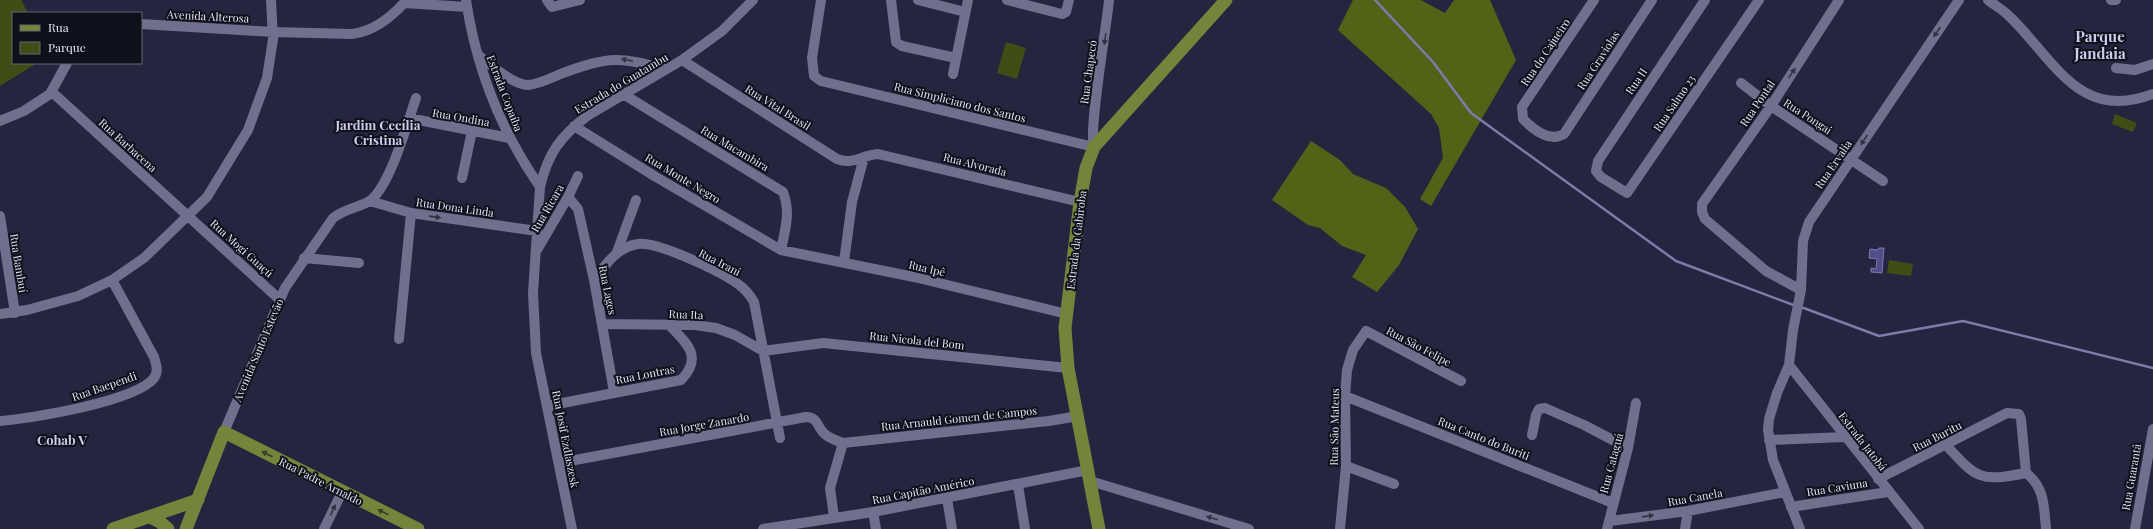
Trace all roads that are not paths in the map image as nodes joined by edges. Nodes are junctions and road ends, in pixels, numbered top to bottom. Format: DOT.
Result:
graph roads {
  1 [pos="271,0"];
  2 [pos="580,0"];
  3 [pos="753,0"];
  4 [pos="821,0"];
  5 [pos="891,0"];
  6 [pos="918,0"];
  7 [pos="968,0"];
  8 [pos="1007,0"];
  9 [pos="1069,0"];
  10 [pos="1109,0"];
  11 [pos="1226,0"];
  12 [pos="1594,0"];
  13 [pos="1652,0"];
  14 [pos="1705,0"];
  15 [pos="1758,0"];
  16 [pos="1839,0"];
  17 [pos="1959,0"];
  18 [pos="1988,0"];
  19 [pos="2111,0"];
  20 [pos="2116,0"];
  21 [pos="404,2"];
  22 [pos="467,3"];
  23 [pos="550,4"];
  24 [pos="965,12"];
  25 [pos="142,24"];
  26 [pos="273,32"];
  27 [pos="478,55"];
  28 [pos="956,58"];
  29 [pos="682,60"];
  30 [pos="66,64"];
  31 [pos="2153,64"];
  32 [pos="2116,68"];
  33 [pos="665,69"];
  34 [pos="954,74"];
  35 [pos="1741,83"];
  36 [pos="52,92"];
  37 [pos="623,94"];
  38 [pos="2153,94"];
  39 [pos="416,98"];
  40 [pos="1771,106"];
  41 [pos="409,118"];
  42 [pos="0,121"];
  43 [pos="574,126"];
  44 [pos="472,131"];
  45 [pos="1564,134"];
  46 [pos="509,138"];
  47 [pos="1094,147"];
  48 [pos="864,157"];
  49 [pos="1852,158"];
  50 [pos="578,176"];
  51 [pos="1601,177"];
  52 [pos="462,178"];
  53 [pos="1883,181"];
  54 [pos="540,187"];
  55 [pos="568,197"];
  56 [pos="636,200"];
  57 [pos="370,201"];
  58 [pos="1080,202"];
  59 [pos="411,213"];
  60 [pos="188,215"];
  61 [pos="0,216"];
  62 [pos="537,230"];
  63 [pos="781,250"];
  64 [pos="536,252"];
  65 [pos="617,252"];
  66 [pos="304,258"];
  67 [pos="844,262"];
  68 [pos="359,263"];
  69 [pos="112,280"];
  70 [pos="594,280"];
  71 [pos="1802,290"];
  72 [pos="279,299"];
  73 [pos="15,313"];
  74 [pos="0,314"];
  75 [pos="1067,314"];
  76 [pos="603,324"];
  77 [pos="669,325"];
  78 [pos="1366,331"];
  79 [pos="399,339"];
  80 [pos="763,351"];
  81 [pos="536,353"];
  82 [pos="1790,366"];
  83 [pos="1068,368"];
  84 [pos="1461,382"];
  85 [pos="614,392"];
  86 [pos="1345,396"];
  87 [pos="1636,403"];
  88 [pos="547,406"];
  89 [pos="1078,416"];
  90 [pos="0,421"];
  91 [pos="777,423"];
  92 [pos="2153,429"];
  93 [pos="224,432"];
  94 [pos="1532,436"];
  95 [pos="1844,437"];
  96 [pos="780,438"];
  97 [pos="1769,440"];
  98 [pos="843,443"];
  99 [pos="1946,445"];
  100 [pos="1628,448"];
  101 [pos="559,463"];
  102 [pos="1346,466"];
  103 [pos="2026,473"];
  104 [pos="1089,476"];
  105 [pos="1878,479"];
  106 [pos="1394,484"];
  107 [pos="1018,485"];
  108 [pos="342,492"];
  109 [pos="1785,492"];
  110 [pos="1888,492"];
  111 [pos="947,498"];
  112 [pos="198,500"];
  113 [pos="1614,503"];
  114 [pos="1791,507"];
  115 [pos="1688,511"];
  116 [pos="873,512"];
  117 [pos="834,517"];
  118 [pos="152,518"];
  119 [pos="1608,525"];
  120 [pos="113,529"];
  121 [pos="168,529"];
  122 [pos="186,529"];
  123 [pos="324,529"];
  124 [pos="418,529"];
  125 [pos="572,529"];
  126 [pos="763,529"];
  127 [pos="876,529"];
  128 [pos="952,529"];
  129 [pos="1025,529"];
  130 [pos="1099,529"];
  131 [pos="1249,529"];
  132 [pos="1340,529"];
  133 [pos="1685,529"];
  134 [pos="1800,529"];
  135 [pos="1919,529"];
  136 [pos="2046,529"];
  137 [pos="2135,529"];
  1 -- 26 [label="street"];
  2 -- 23 [label="street"];
  3 -- 29 [label="street, Estrada do Guatambu"];
  4 -- 47 [label="street, Rua Simpliciano dos Santos"];
  5 -- 28 [label="street"];
  6 -- 24 [label="street"];
  7 -- 24 [label="street"];
  8 -- 9 [label="street"];
  10 -- 47 [label="street, Rua Chapecó, one-way"];
  11 -- 47 [label="main road, Estrada da Gabiroba"];
  12 -- 45 [label="street, Rua do Cajueiro"];
  13 -- 45 [label="street, Rua Graviolas"];
  14 -- 51 [label="street, Rua II"];
  15 -- 51 [label="street, Rua Salmo 23"];
  40 -- 16 [label="street, Rua Pontal, one-way"];
  17 -- 49 [label="street, Rua Ervalia, one-way"];
  18 -- 38 [label="street"];
  19 -- 20 [label="street"];
  21 -- 22 [label="street"];
  21 -- 26 [label="street, Avenida Alterosa"];
  22 -- 27 [label="street, Estrada Copaíba"];
  24 -- 28 [label="street"];
  25 -- 26 [label="street, Avenida Alterosa"];
  26 -- 60 [label="street"];
  33 -- 27 [label="street, one-way"];
  27 -- 46 [label="street, Estrada Copaíba"];
  28 -- 34 [label="street"];
  29 -- 33 [label="street, Estrada do Guatambu"];
  29 -- 48 [label="street, Rua Vital Brasil"];
  30 -- 36 [label="street"];
  31 -- 32 [label="street"];
  33 -- 37 [label="street, Estrada do Guatambu"];
  35 -- 40 [label="street, Rua Pongai"];
  36 -- 42 [label="street"];
  36 -- 60 [label="street, Rua Barbacena"];
  37 -- 43 [label="street, Estrada do Guatambu"];
  37 -- 63 [label="street, Rua Macambira"];
  39 -- 41 [label="street"];
  40 -- 49 [label="street, Rua Pongai"];
  40 -- 71 [label="street, Rua Pontal"];
  41 -- 44 [label="street, Rua Ondina"];
  41 -- 57 [label="street"];
  43 -- 54 [label="street, Estrada do Guatambu"];
  43 -- 63 [label="street, Rua Monte Negro"];
  44 -- 46 [label="street, Rua Ondina"];
  44 -- 52 [label="street"];
  46 -- 54 [label="street, Estrada Copaíba"];
  47 -- 58 [label="main road, Estrada da Gabiroba"];
  48 -- 58 [label="street, Rua Alvorada"];
  48 -- 67 [label="street"];
  49 -- 53 [label="street, Rua Pongai"];
  49 -- 71 [label="street, Rua Ervalia"];
  50 -- 55 [label="street, Rua Ricara"];
  54 -- 62 [label="street, Estrada do Guatambu"];
  55 -- 64 [label="street, Rua Ricara"];
  55 -- 70 [label="street, Rua Lages"];
  56 -- 65 [label="street"];
  57 -- 59 [label="street, Rua Dona Linda"];
  57 -- 66 [label="street, Avenida Santo Estevão"];
  58 -- 75 [label="main road, Estrada da Gabiroba"];
  59 -- 62 [label="street, Rua Dona Linda, one-way"];
  59 -- 79 [label="street"];
  60 -- 69 [label="street"];
  60 -- 72 [label="street, Rua Mogi Guaçú"];
  61 -- 73 [label="street, Rua Bambuí"];
  62 -- 64 [label="street, Estrada do Guatambu"];
  63 -- 67 [label="street, Rua Ipê"];
  64 -- 81 [label="street, Estrada do Guatambu"];
  65 -- 70 [label="street, Rua Irani"];
  65 -- 80 [label="street, Rua Irani"];
  66 -- 68 [label="street"];
  66 -- 72 [label="street, Avenida Santo Estevão"];
  67 -- 75 [label="street, Rua Ipê"];
  69 -- 73 [label="street"];
  69 -- 90 [label="street, Rua Baependi"];
  70 -- 76 [label="street, Rua Lages"];
  71 -- 82 [label="street, Rua Ervalia"];
  72 -- 93 [label="street, Avenida Santo Estevão"];
  73 -- 74 [label="street"];
  75 -- 83 [label="main road, Estrada da Gabiroba"];
  76 -- 77 [label="street, Rua Ita"];
  76 -- 85 [label="street, Rua Lages"];
  77 -- 80 [label="street, Rua Ita"];
  77 -- 85 [label="street, Rua Lontras"];
  78 -- 84 [label="street, Rua São Felipe"];
  78 -- 86 [label="street, Rua São Mateus"];
  80 -- 83 [label="street, Rua Nicola del Bom"];
  80 -- 91 [label="street, Rua Irani"];
  81 -- 88 [label="street, Rua Josif Ezdlaszesk"];
  82 -- 95 [label="street, Estrada Jatobá"];
  82 -- 97 [label="street"];
  83 -- 89 [label="main road, Estrada da Gabiroba"];
  85 -- 88 [label="street, Rua Lontras"];
  86 -- 102 [label="street, Rua São Mateus"];
  86 -- 113 [label="street, Rua Canto do Buriti"];
  87 -- 100 [label="street, Rua Cataguá"];
  88 -- 101 [label="street, Rua Josif Ezdlaszesk"];
  89 -- 98 [label="street, Rua Arnauld Gomen de Campos"];
  89 -- 104 [label="main road, Estrada da Gabiroba"];
  91 -- 96 [label="street, Rua Irani"];
  91 -- 98 [label="street, Rua Jorge Zanardo"];
  91 -- 101 [label="street, Rua Jorge Zanardo"];
  92 -- 137 [label="street, Rua Guarantâ"];
  108 -- 93 [label="main road, Rua Padre Arnaldo, one-way"];
  93 -- 112 [label="main road, Avenida Santo Estevão"];
  94 -- 100 [label="street"];
  95 -- 97 [label="street"];
  95 -- 105 [label="street, Estrada Jatobá"];
  97 -- 109 [label="street"];
  98 -- 117 [label="street"];
  99 -- 103 [label="street"];
  99 -- 103 [label="street, Rua Buritu"];
  99 -- 105 [label="street, Rua Buritu"];
  100 -- 113 [label="street, Rua Cataguá"];
  101 -- 125 [label="street, Rua Josif Ezdlaszesk"];
  102 -- 106 [label="street"];
  102 -- 132 [label="street, Rua São Mateus"];
  103 -- 136 [label="street"];
  104 -- 107 [label="street, Rua Capitão Américo"];
  104 -- 130 [label="main road, Estrada da Gabiroba"];
  131 -- 104 [label="street, one-way"];
  105 -- 110 [label="street, Estrada Jatobá"];
  107 -- 111 [label="street, Rua Capitão Américo"];
  107 -- 129 [label="street"];
  123 -- 108 [label="street, one-way"];
  124 -- 108 [label="main road, Rua Padre Arnaldo, one-way"];
  109 -- 114 [label="street"];
  109 -- 115 [label="street, Rua Canela"];
  110 -- 114 [label="street, Rua Caviuna"];
  110 -- 135 [label="street, Estrada Jatobá"];
  111 -- 116 [label="street, Rua Capitão Américo"];
  111 -- 128 [label="street"];
  112 -- 118 [label="main road"];
  112 -- 122 [label="main road, Avenida Santo Estevão"];
  113 -- 119 [label="street, Rua Cataguá"];
  114 -- 134 [label="street"];
  119 -- 115 [label="street, Rua Canela, one-way"];
  115 -- 133 [label="street"];
  116 -- 117 [label="street, Rua Capitão Américo"];
  116 -- 127 [label="street"];
  117 -- 126 [label="street, Rua Capitão Américo"];
  118 -- 120 [label="main road"];
  118 -- 121 [label="main road"];
}
